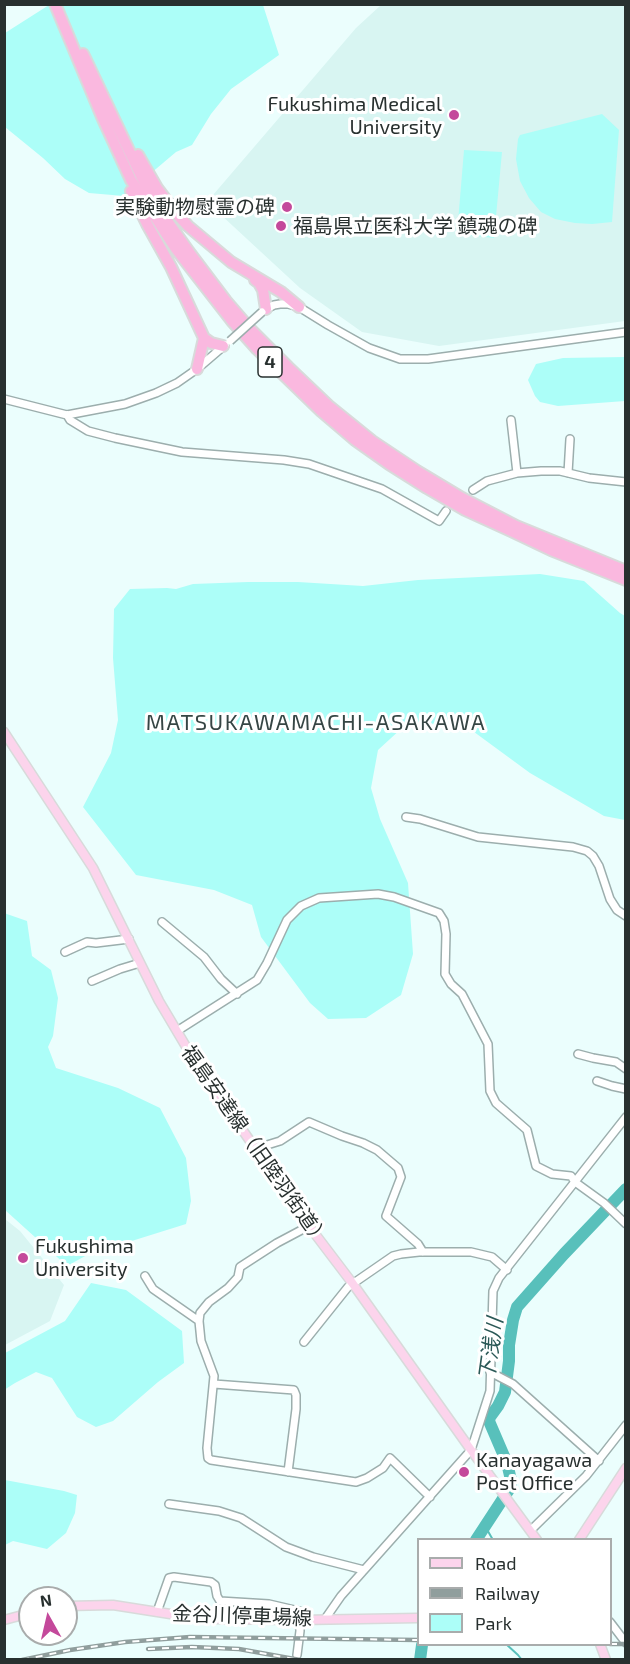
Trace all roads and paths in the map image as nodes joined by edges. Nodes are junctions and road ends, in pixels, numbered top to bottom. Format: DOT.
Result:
graph roads {
  1 [pos="55,4"];
  2 [pos="62,4"];
  3 [pos="92,92"];
  4 [pos="112,118"];
  5 [pos="231,262"];
  6 [pos="299,307"];
  7 [pos="264,310"];
  8 [pos="626,332"];
  9 [pos="204,338"];
  10 [pos="226,344"];
  11 [pos="197,369"];
  12 [pos="4,399"];
  13 [pos="67,415"];
  14 [pos="511,420"];
  15 [pos="570,439"];
  16 [pos="517,473"];
  17 [pos="568,473"];
  18 [pos="626,482"];
  19 [pos="474,490"];
  20 [pos="446,512"];
  21 [pos="626,571"];
  22 [pos="626,580"];
  23 [pos="4,732"];
  24 [pos="406,817"];
  25 [pos="626,916"];
  26 [pos="162,922"];
  27 [pos="129,939"];
  28 [pos="65,952"];
  29 [pos="140,963"];
  30 [pos="92,981"];
  31 [pos="237,994"];
  32 [pos="177,1031"];
  33 [pos="578,1054"];
  34 [pos="626,1069"];
  35 [pos="597,1081"];
  36 [pos="626,1089"];
  37 [pos="626,1117"];
  38 [pos="254,1149"];
  39 [pos="575,1182"];
  40 [pos="626,1224"];
  41 [pos="309,1226"];
  42 [pos="423,1252"];
  43 [pos="507,1270"];
  44 [pos="145,1276"];
  45 [pos="353,1284"];
  46 [pos="199,1321"];
  47 [pos="304,1342"];
  48 [pos="490,1372"];
  49 [pos="214,1384"];
  50 [pos="626,1425"];
  51 [pos="471,1450"];
  52 [pos="599,1461"];
  53 [pos="626,1468"];
  54 [pos="288,1472"];
  55 [pos="430,1497"];
  56 [pos="169,1504"];
  57 [pos="531,1530"];
  58 [pos="536,1538"];
  59 [pos="580,1538"];
  60 [pos="364,1570"];
  61 [pos="78,1606"];
  62 [pos="156,1612"];
  63 [pos="417,1618"];
  64 [pos="325,1619"];
  65 [pos="300,1620"];
  66 [pos="612,1625"];
  67 [pos="626,1643"];
  68 [pos="297,1655"];
  1 -- 3 [label="highway, 4"];
  2 -- 4 [label="highway, 4"];
  3 -- 9 [label="highway"];
  3 -- 22 [label="highway, 4"];
  4 -- 5 [label="highway"];
  4 -- 21 [label="highway, 4"];
  5 -- 6 [label="highway"];
  5 -- 7 [label="highway"];
  6 -- 7 [label="street"];
  6 -- 8 [label="street"];
  7 -- 10 [label="street, bridge"];
  9 -- 10 [label="highway"];
  9 -- 11 [label="highway"];
  10 -- 11 [label="street"];
  11 -- 13 [label="street"];
  12 -- 13 [label="street"];
  13 -- 20 [label="street"];
  14 -- 16 [label="street"];
  15 -- 17 [label="street"];
  16 -- 17 [label="street"];
  16 -- 19 [label="street"];
  17 -- 18 [label="street"];
  23 -- 27 [label="main road, 福島安達線（旧陸羽街道）"];
  24 -- 25 [label="street"];
  26 -- 31 [label="street"];
  27 -- 28 [label="street"];
  27 -- 29 [label="main road, 福島安達線（旧陸羽街道）"];
  29 -- 30 [label="street"];
  29 -- 32 [label="main road, 福島安達線（旧陸羽街道）"];
  31 -- 32 [label="street"];
  31 -- 39 [label="street"];
  32 -- 38 [label="main road, 福島安達線（旧陸羽街道）"];
  33 -- 34 [label="street"];
  35 -- 36 [label="street"];
  37 -- 39 [label="street"];
  38 -- 41 [label="main road, 福島安達線（旧陸羽街道）"];
  38 -- 42 [label="street"];
  39 -- 40 [label="street"];
  39 -- 43 [label="street"];
  41 -- 45 [label="main road, 福島安達線（旧陸羽街道）"];
  41 -- 46 [label="street"];
  42 -- 43 [label="street"];
  42 -- 45 [label="street"];
  43 -- 48 [label="street"];
  44 -- 46 [label="street"];
  45 -- 47 [label="street"];
  45 -- 51 [label="main road, 福島安達線（旧陸羽街道）"];
  46 -- 49 [label="street"];
  48 -- 51 [label="street"];
  48 -- 52 [label="street"];
  49 -- 54 [label="street"];
  49 -- 54 [label="street"];
  50 -- 52 [label="street"];
  51 -- 55 [label="street"];
  51 -- 57 [label="main road, 福島安達線（旧陸羽街道）"];
  52 -- 57 [label="street"];
  53 -- 59 [label="main road"];
  54 -- 55 [label="street"];
  55 -- 60 [label="street"];
  56 -- 60 [label="street"];
  57 -- 58 [label="main road, 福島安達線（旧陸羽街道）"];
  60 -- 64 [label="street"];
  61 -- 62 [label="main road, 金谷川停車場線"];
  62 -- 65 [label="main road, 金谷川停車場線"];
  62 -- 65 [label="street"];
  63 -- 64 [label="main road, 金谷川停車場線"];
  64 -- 65 [label="main road, 金谷川停車場線"];
  65 -- 68 [label="street"];
  66 -- 67 [label="street"];
}
